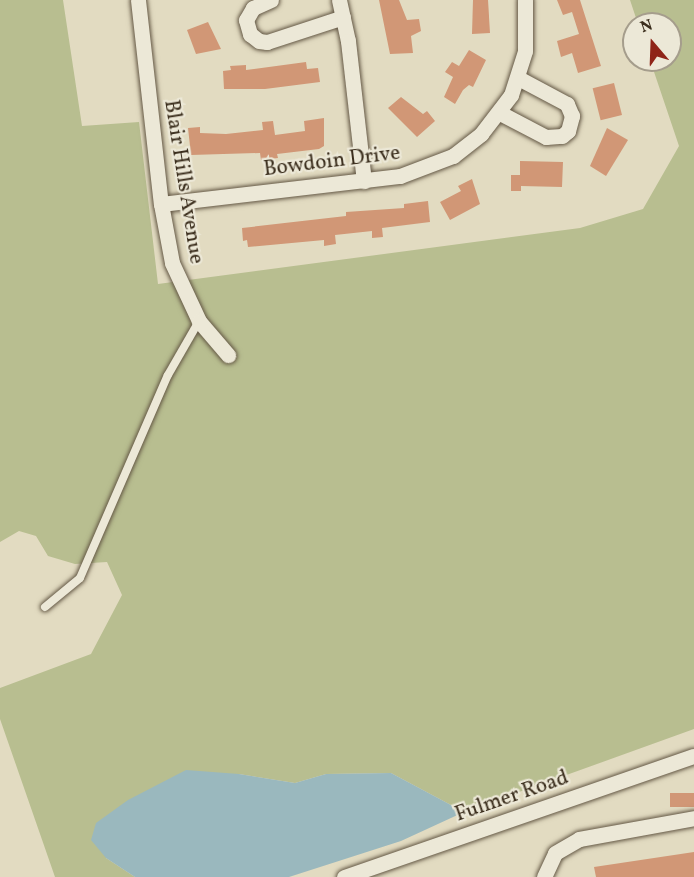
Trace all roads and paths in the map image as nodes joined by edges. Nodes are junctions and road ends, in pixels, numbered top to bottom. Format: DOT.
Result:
graph roads {
  1 [pos="138,0"];
  2 [pos="270,0"];
  3 [pos="339,0"];
  4 [pos="525,0"];
  5 [pos="343,17"];
  6 [pos="518,78"];
  7 [pos="496,117"];
  8 [pos="364,181"];
  9 [pos="161,204"];
  10 [pos="199,321"];
  11 [pos="228,355"];
  12 [pos="45,607"];
  13 [pos="694,756"];
  14 [pos="694,818"];
  15 [pos="344,877"];
  16 [pos="544,877"];
  1 -- 9 [label="street, Blair Hills Avenue"];
  2 -- 5 [label="street"];
  3 -- 5 [label="street"];
  4 -- 6 [label="street, Bowdoin Drive"];
  5 -- 8 [label="street"];
  6 -- 7 [label="street, Bowdoin Drive"];
  6 -- 7 [label="street"];
  7 -- 8 [label="street, Bowdoin Drive"];
  8 -- 9 [label="street, Bowdoin Drive"];
  9 -- 10 [label="street, Blair Hills Avenue"];
  10 -- 11 [label="street, Blair Hills Avenue"];
  10 -- 12 [label="lane"];
  13 -- 15 [label="street, Fulmer Road"];
  14 -- 16 [label="street"];
}
